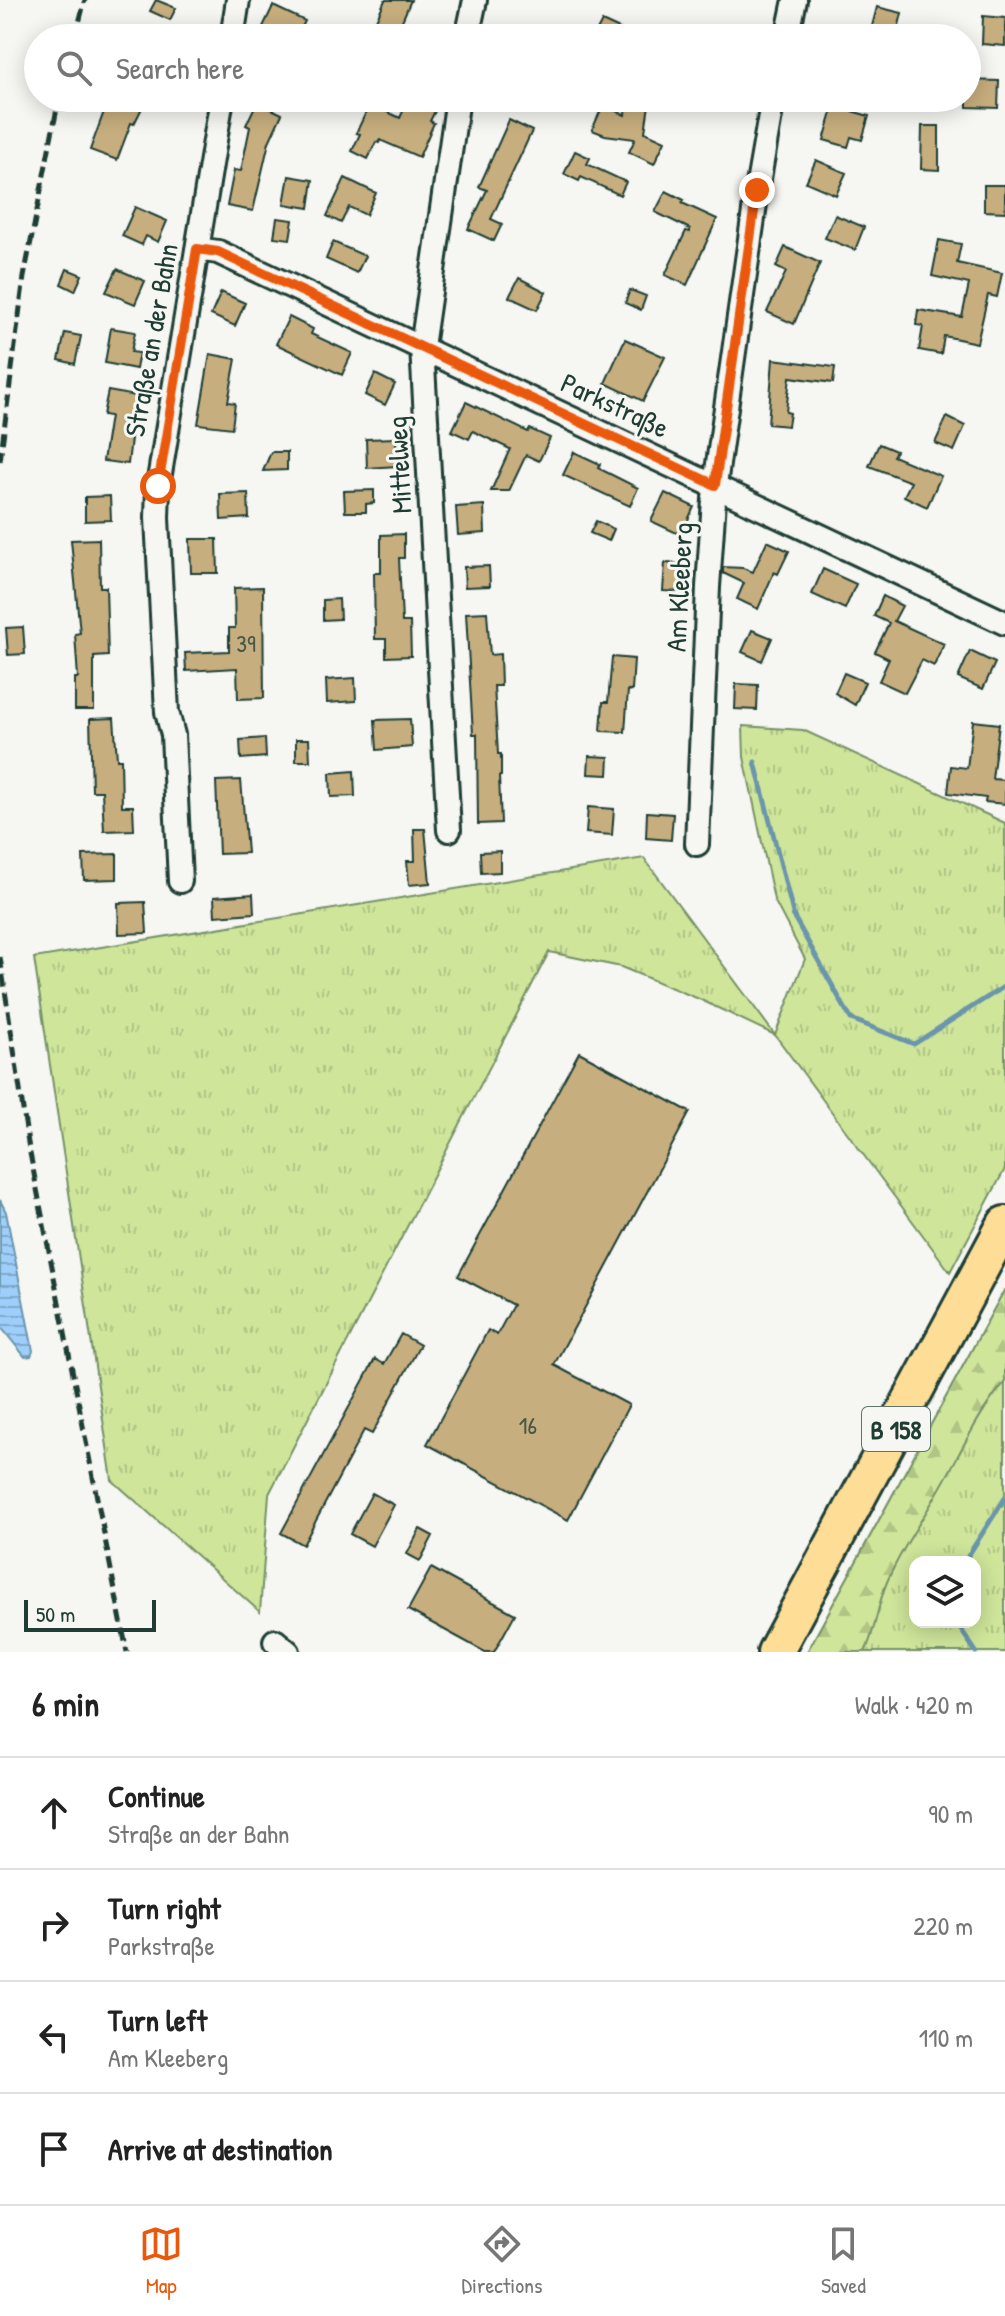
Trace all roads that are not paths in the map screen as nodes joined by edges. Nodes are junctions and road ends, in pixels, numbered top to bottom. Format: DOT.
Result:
graph roads {
  1 [pos="238,0"];
  2 [pos="475,0"];
  3 [pos="795,0"];
  4 [pos="234,24"];
  5 [pos="470,24"];
  6 [pos="790,24"];
  7 [pos="220,112"];
  8 [pos="456,112"];
  9 [pos="771,112"];
  10 [pos="197,249"];
  11 [pos="422,347"];
  12 [pos="715,485"];
  13 [pos="1005,623"];
  14 [pos="449,830"];
  15 [pos="697,844"];
  16 [pos="180,881"];
  17 [pos="1005,1224"];
  18 [pos="775,1652"];
  1 -- 4 [label="street"];
  2 -- 5 [label="street"];
  3 -- 6 [label="street"];
  7 -- 10 [label="street, Straße an der Bahn"];
  8 -- 11 [label="street, Mittelweg"];
  9 -- 12 [label="street, Am Kleeberg"];
  10 -- 11 [label="street, Parkstraße"];
  10 -- 16 [label="street, Straße an der Bahn"];
  11 -- 12 [label="street, Parkstraße"];
  11 -- 14 [label="street, Mittelweg"];
  12 -- 13 [label="street, Parkstraße"];
  12 -- 15 [label="street, Am Kleeberg"];
  17 -- 18 [label="main road, B 158"];
}
